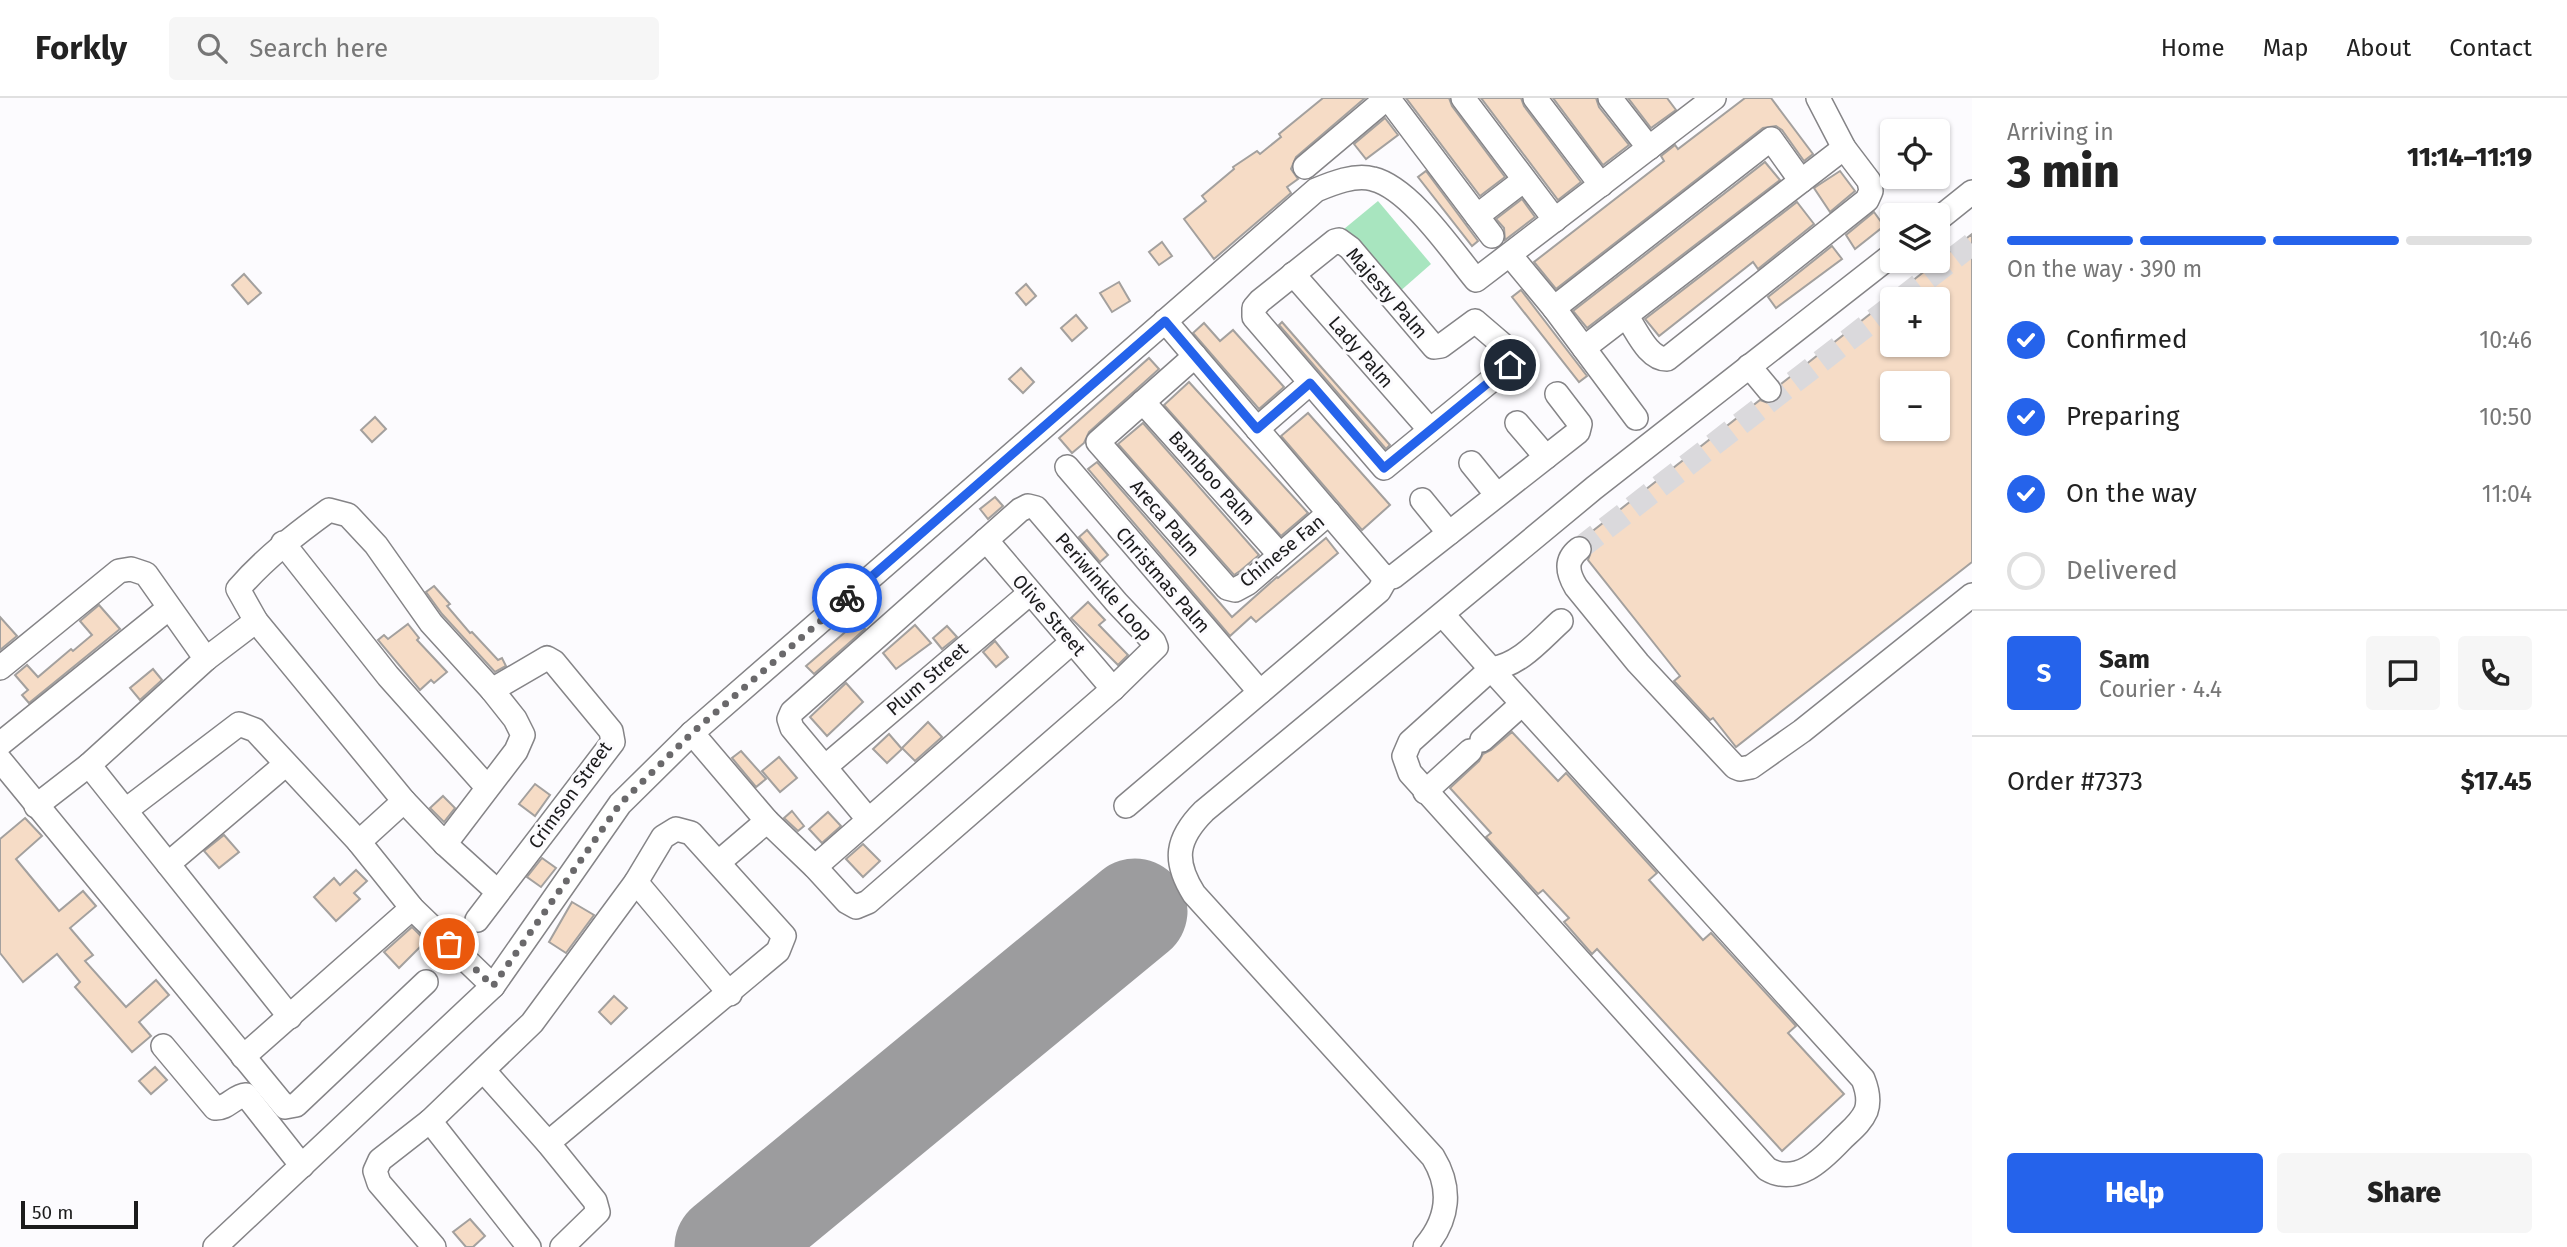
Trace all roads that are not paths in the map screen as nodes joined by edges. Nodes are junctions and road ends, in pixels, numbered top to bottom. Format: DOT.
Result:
graph roads {
  1 [pos="1387,98"];
  2 [pos="1463,98"];
  3 [pos="1535,98"];
  4 [pos="1610,98"];
  5 [pos="1714,98"];
  6 [pos="1818,98"];
  7 [pos="1685,107"];
  8 [pos="1649,148"];
  9 [pos="1844,148"];
  10 [pos="1305,167"];
  11 [pos="1524,180"];
  12 [pos="1801,181"];
  13 [pos="1601,185"];
  14 [pos="1972,192"];
  15 [pos="1950,209"];
  16 [pos="1476,216"];
  17 [pos="1555,220"];
  18 [pos="1492,236"];
  19 [pos="1510,255"];
  20 [pos="1880,264"];
  21 [pos="1293,274"];
  22 [pos="1554,308"];
  23 [pos="1627,317"];
  24 [pos="1165,321"];
  25 [pos="1584,348"];
  26 [pos="1195,356"];
  27 [pos="1749,366"];
  28 [pos="1310,383"];
  29 [pos="1769,390"];
  30 [pos="1557,394"];
  31 [pos="1143,401"];
  32 [pos="1636,418"];
  33 [pos="1517,423"];
  34 [pos="1257,429"];
  35 [pos="1430,430"];
  36 [pos="1546,457"];
  37 [pos="1471,463"];
  38 [pos="1067,467"];
  39 [pos="1497,495"];
  40 [pos="1422,500"];
  41 [pos="1329,513"];
  42 [pos="1449,533"];
  43 [pos="986,540"];
  44 [pos="283,543"];
  45 [pos="1579,549"];
  46 [pos="1280,555"];
  47 [pos="1384,575"];
  48 [pos="1972,579"];
  49 [pos="1235,590"];
  50 [pos="1030,593"];
  51 [pos="1972,595"];
  52 [pos="169,608"];
  53 [pos="1443,615"];
  54 [pos="256,621"];
  55 [pos="1562,621"];
  56 [pos="1072,642"];
  57 [pos="206,659"];
  58 [pos="0,668"];
  59 [pos="1491,669"];
  60 [pos="1113,689"];
  61 [pos="492,690"];
  62 [pos="1260,692"];
  63 [pos="1522,704"];
  64 [pos="692,733"];
  65 [pos="0,744"];
  66 [pos="1781,744"];
  67 [pos="0,760"];
  68 [pos="286,764"];
  69 [pos="89,765"];
  70 [pos="825,767"];
  71 [pos="486,787"];
  72 [pos="1425,792"];
  73 [pos="404,802"];
  74 [pos="36,806"];
  75 [pos="1126,806"];
  76 [pos="126,810"];
  77 [pos="868,819"];
  78 [pos="767,821"];
  79 [pos="359,842"];
  80 [pos="445,844"];
  81 [pos="719,862"];
  82 [pos="168,864"];
  83 [pos="816,867"];
  84 [pos="636,882"];
  85 [pos="498,892"];
  86 [pos="412,908"];
  87 [pos="477,920"];
  88 [pos="426,982"];
  89 [pos="493,986"];
  90 [pos="730,994"];
  91 [pos="290,1017"];
  92 [pos="163,1046"];
  93 [pos="243,1057"];
  94 [pos="484,1071"];
  95 [pos="430,1121"];
  96 [pos="548,1143"];
  97 [pos="303,1166"];
  98 [pos="215,1247"];
  99 [pos="434,1247"];
  100 [pos="529,1247"];
  101 [pos="562,1247"];
  102 [pos="1425,1247"];
  1 -- 10 [label="street"];
  1 -- 16 [label="street"];
  2 -- 11 [label="street"];
  3 -- 13 [label="street"];
  4 -- 8 [label="street"];
  5 -- 7 [label="street"];
  6 -- 9 [label="street"];
  7 -- 8 [label="street"];
  8 -- 13 [label="street"];
  9 -- 12 [label="street"];
  9 -- 23 [label="street"];
  11 -- 16 [label="street"];
  11 -- 17 [label="street"];
  12 -- 22 [label="street"];
  12 -- 23 [label="street"];
  13 -- 17 [label="street"];
  14 -- 15 [label="street"];
  16 -- 18 [label="street"];
  17 -- 19 [label="street"];
  19 -- 22 [label="street"];
  19 -- 24 [label="street"];
  20 -- 27 [label="street"];
  21 -- 28 [label="street"];
  21 -- 35 [label="street, Lady Palm"];
  21 -- 35 [label="street, Majesty Palm"];
  22 -- 25 [label="street"];
  23 -- 25 [label="street"];
  24 -- 26 [label="street"];
  24 -- 64 [label="street"];
  25 -- 32 [label="street"];
  26 -- 31 [label="street"];
  26 -- 34 [label="street"];
  27 -- 29 [label="street"];
  27 -- 53 [label="street"];
  28 -- 34 [label="street"];
  28 -- 35 [label="street"];
  30 -- 36 [label="street"];
  31 -- 46 [label="street, Bamboo Palm"];
  31 -- 49 [label="street, Areca Palm"];
  33 -- 36 [label="street"];
  34 -- 41 [label="street"];
  36 -- 39 [label="street"];
  37 -- 39 [label="street"];
  38 -- 62 [label="street, Christmas Palm"];
  39 -- 42 [label="street"];
  40 -- 42 [label="street"];
  41 -- 46 [label="street, Chinese Fan"];
  41 -- 47 [label="street"];
  42 -- 47 [label="street"];
  43 -- 50 [label="street, Olive Street"];
  43 -- 60 [label="street, Periwinkle Loop"];
  43 -- 70 [label="street, Periwinkle Loop"];
  44 -- 54 [label="street"];
  44 -- 61 [label="street"];
  44 -- 71 [label="street"];
  45 -- 66 [label="street"];
  46 -- 49 [label="street, Chinese Fan"];
  47 -- 62 [label="street"];
  48 -- 66 [label="street"];
  50 -- 56 [label="street, Olive Street"];
  50 -- 70 [label="street, Plum Street"];
  51 -- 66 [label="street"];
  52 -- 57 [label="street"];
  52 -- 58 [label="street"];
  52 -- 65 [label="street"];
  53 -- 59 [label="street"];
  53 -- 102 [label="street"];
  54 -- 57 [label="street"];
  54 -- 73 [label="street"];
  55 -- 59 [label="street"];
  56 -- 60 [label="street, Olive Street"];
  56 -- 77 [label="street"];
  57 -- 69 [label="street"];
  59 -- 63 [label="street"];
  59 -- 72 [label="street"];
  60 -- 83 [label="street, Periwinkle Loop"];
  61 -- 71 [label="street"];
  61 -- 85 [label="street, Crimson Street"];
  62 -- 75 [label="street"];
  63 -- 72 [label="street"];
  63 -- 72 [label="street"];
  64 -- 78 [label="street"];
  64 -- 89 [label="street"];
  67 -- 74 [label="street"];
  68 -- 76 [label="street"];
  68 -- 79 [label="street"];
  68 -- 82 [label="street"];
  69 -- 74 [label="street"];
  69 -- 76 [label="street"];
  70 -- 77 [label="street"];
  71 -- 80 [label="street"];
  73 -- 79 [label="street"];
  73 -- 80 [label="street"];
  74 -- 93 [label="street"];
  76 -- 82 [label="street"];
  77 -- 83 [label="street"];
  78 -- 81 [label="street"];
  78 -- 83 [label="street"];
  79 -- 86 [label="street"];
  80 -- 85 [label="street"];
  81 -- 84 [label="street"];
  81 -- 90 [label="street"];
  82 -- 91 [label="street"];
  84 -- 90 [label="street"];
  84 -- 94 [label="street"];
  85 -- 87 [label="street, Crimson Street"];
  86 -- 89 [label="street"];
  86 -- 91 [label="street"];
  88 -- 93 [label="street"];
  89 -- 97 [label="street"];
  90 -- 96 [label="street"];
  91 -- 93 [label="street"];
  92 -- 97 [label="street"];
  94 -- 95 [label="street"];
  94 -- 96 [label="street"];
  95 -- 99 [label="street"];
  95 -- 100 [label="street"];
  96 -- 101 [label="street"];
  97 -- 98 [label="street"];
}
